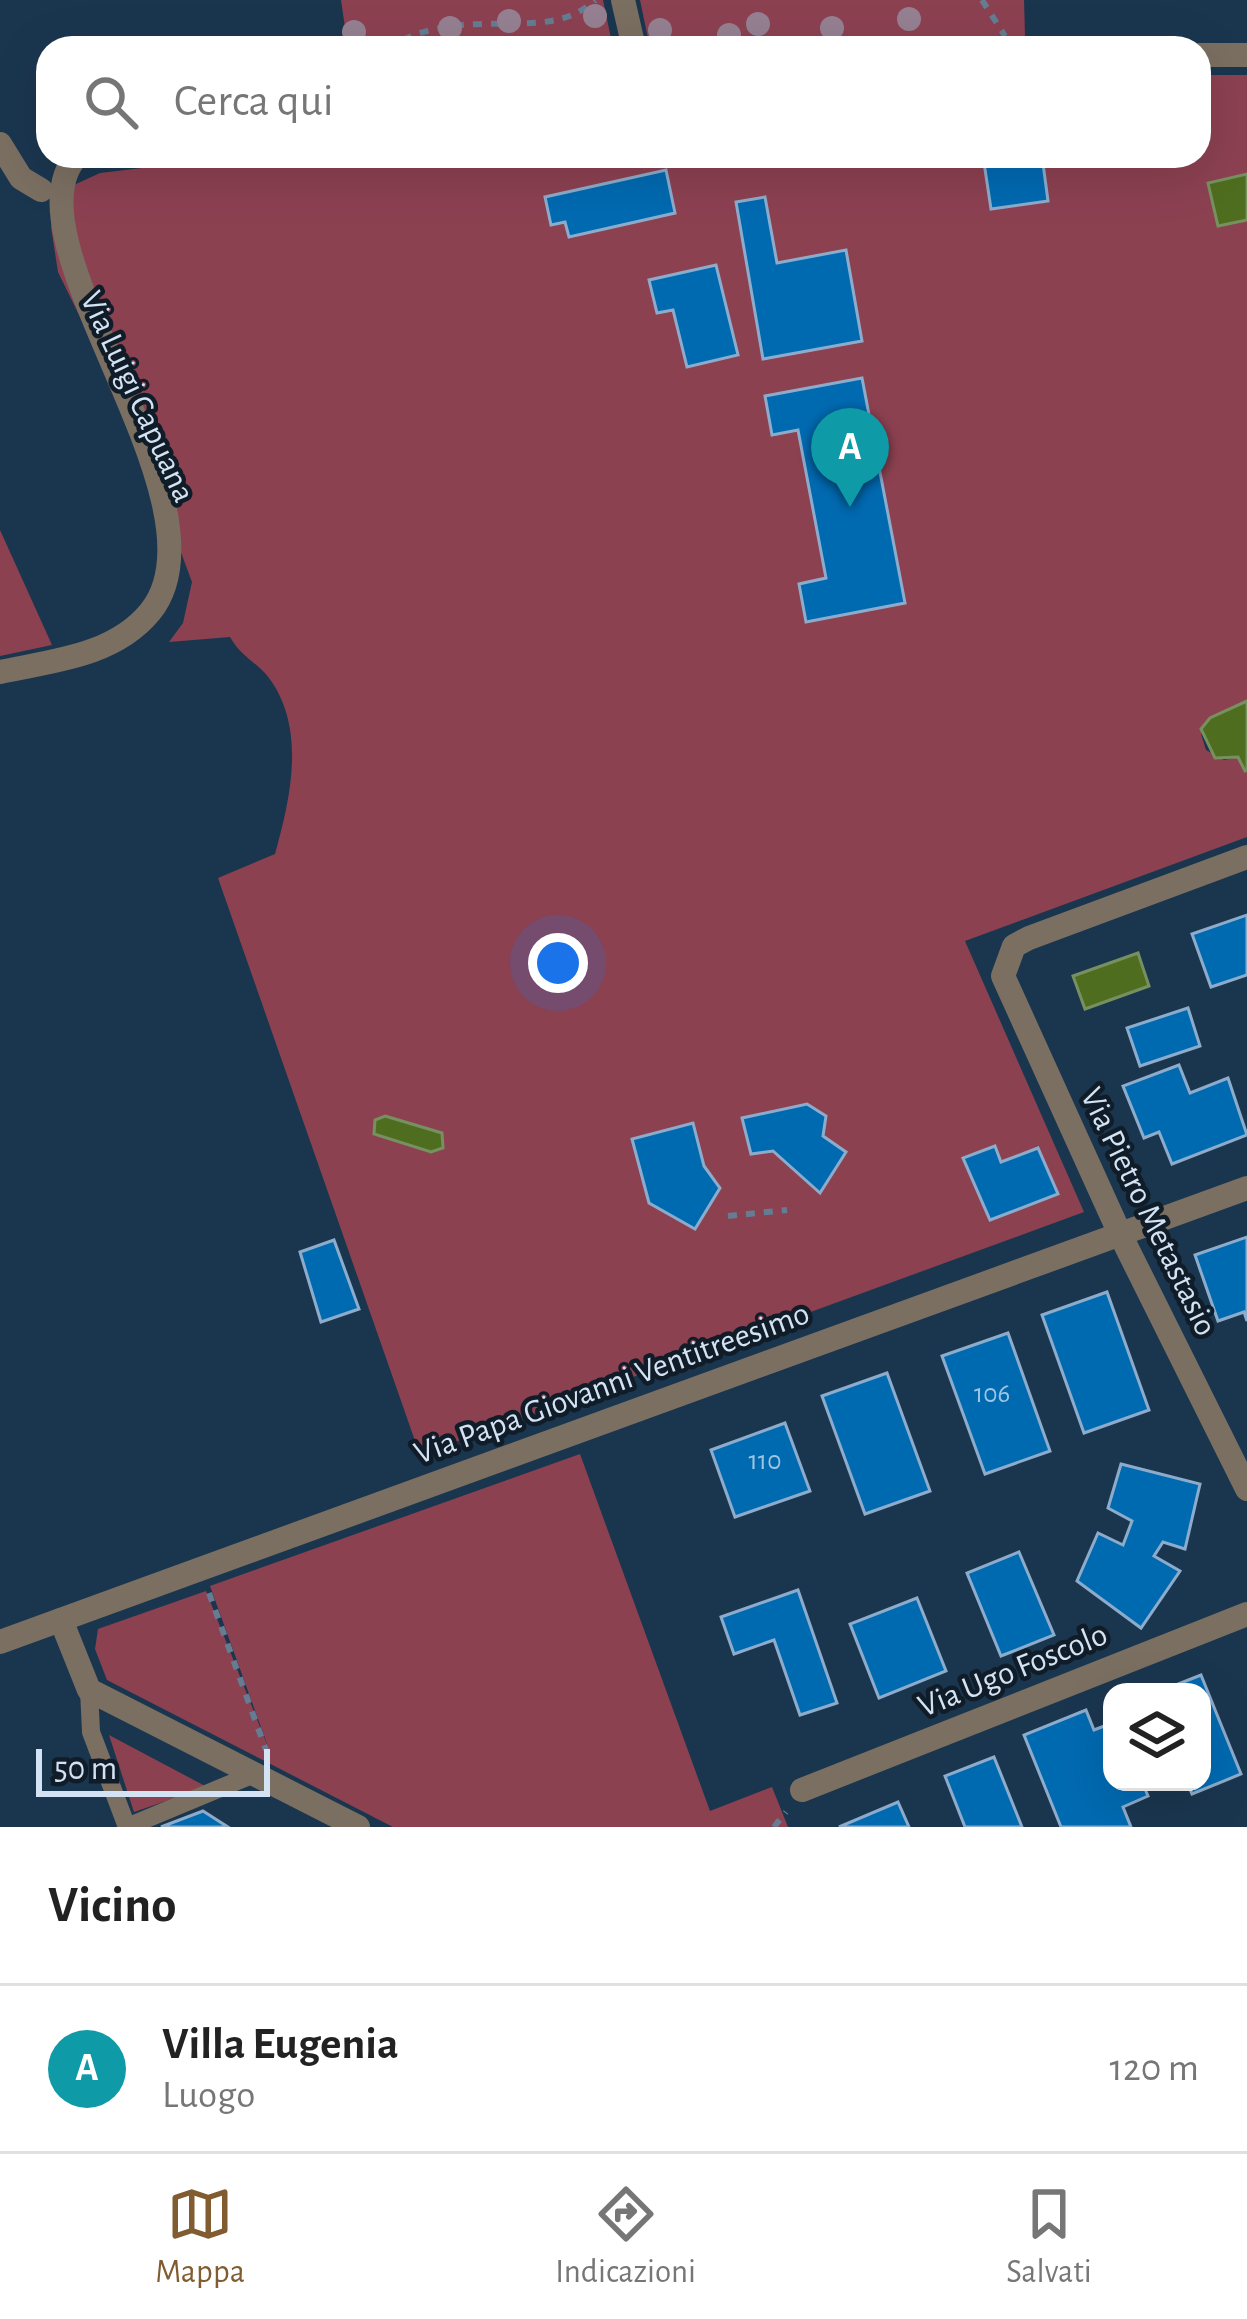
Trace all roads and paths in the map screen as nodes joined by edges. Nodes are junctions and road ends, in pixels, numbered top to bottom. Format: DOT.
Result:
graph roads {
  1 [pos="595,0"];
  2 [pos="623,0"];
  3 [pos="982,0"];
  4 [pos="524,10"];
  5 [pos="425,18"];
  6 [pos="402,36"];
  7 [pos="631,36"];
  8 [pos="1005,36"];
  9 [pos="1211,55"];
  10 [pos="1247,55"];
  11 [pos="0,144"];
  12 [pos="60,168"];
  13 [pos="41,190"];
  14 [pos="33,224"];
  15 [pos="76,344"];
  16 [pos="0,672"];
  17 [pos="1247,857"];
  18 [pos="1247,1188"];
  19 [pos="787,1210"];
  20 [pos="728,1216"];
  21 [pos="1120,1234"];
  22 [pos="1247,1489"];
  23 [pos="200,1569"];
  24 [pos="1247,1614"];
  25 [pos="61,1620"];
  26 [pos="0,1642"];
  27 [pos="89,1690"];
  28 [pos="254,1774"];
  29 [pos="802,1790"];
  30 [pos="127,1827"];
  31 [pos="358,1827"];
  1 -- 4 [label="path"];
  2 -- 7 [label="street"];
  3 -- 8 [label="path"];
  5 -- 6 [label="path"];
  9 -- 10 [label="street"];
  11 -- 13 [label="street"];
  12 -- 13 [label="street"];
  13 -- 14 [label="street"];
  15 -- 16 [label="street, Via Luigi Capuana"];
  17 -- 21 [label="street, Via Pietro Metastasio"];
  18 -- 21 [label="street, Via Papa Giovanni Ventitreesimo"];
  19 -- 20 [label="path"];
  21 -- 22 [label="street, Via Pietro Metastasio"];
  21 -- 23 [label="street, Via Papa Giovanni Ventitreesimo"];
  23 -- 25 [label="street, Via Papa Giovanni Ventitreesimo"];
  23 -- 28 [label="path"];
  24 -- 29 [label="street, Via Ugo Foscolo"];
  25 -- 26 [label="street, Via Papa Giovanni Ventitreesimo"];
  25 -- 27 [label="street"];
  27 -- 28 [label="street"];
  27 -- 30 [label="lane"];
  28 -- 30 [label="lane"];
  28 -- 31 [label="street"];
}
